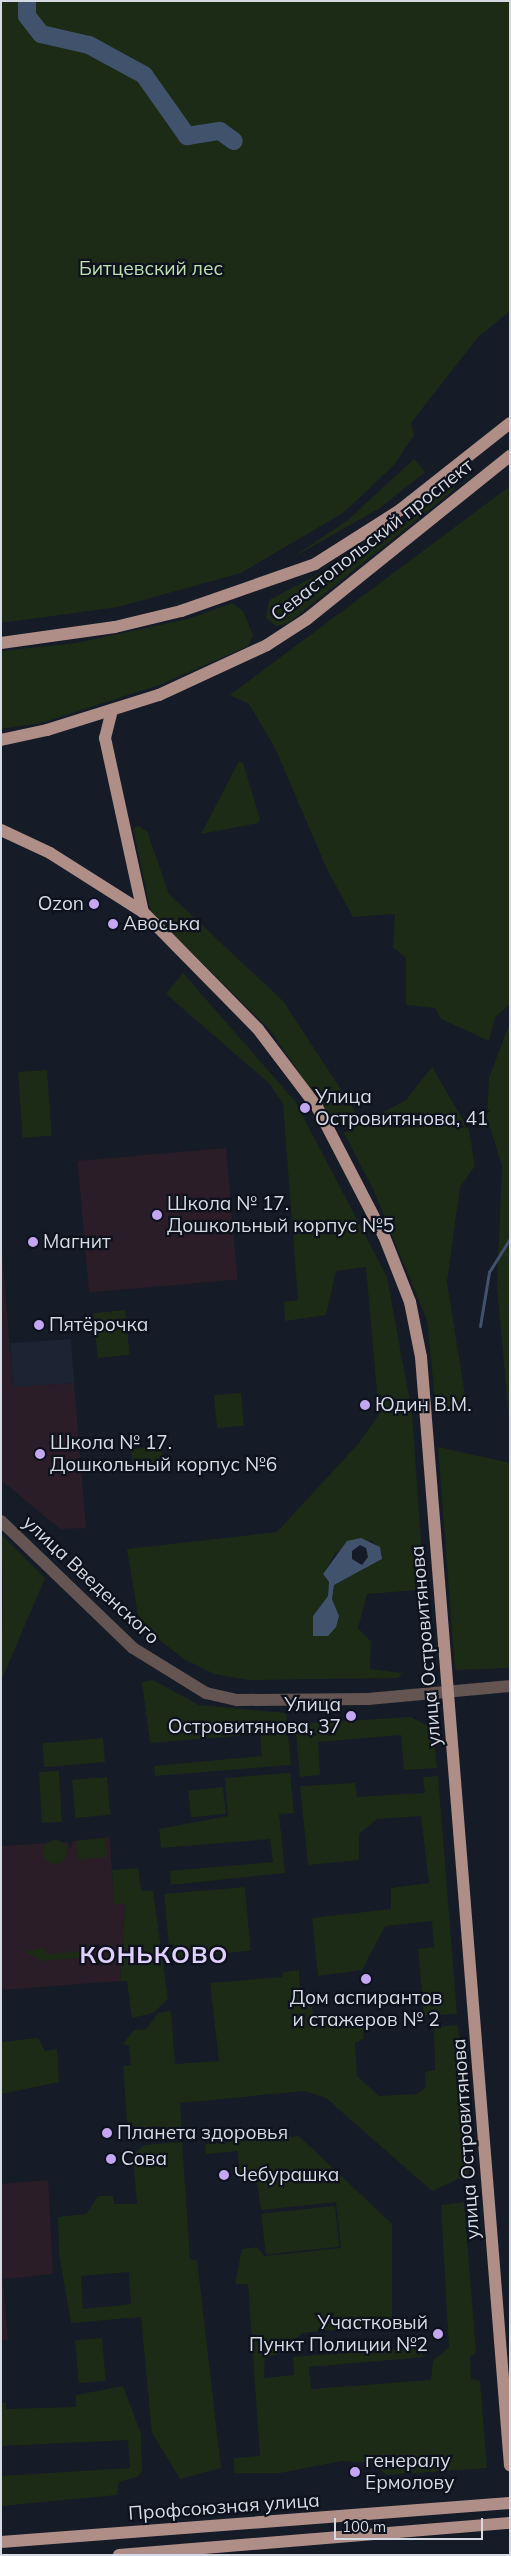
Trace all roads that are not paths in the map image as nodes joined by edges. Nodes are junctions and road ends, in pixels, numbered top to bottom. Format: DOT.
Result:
graph roads {
  1 [pos="510,423"];
  2 [pos="510,456"];
  3 [pos="1,643"];
  4 [pos="112,710"];
  5 [pos="1,740"];
  6 [pos="1,830"];
  7 [pos="143,912"];
  8 [pos="1,1521"];
  9 [pos="510,1686"];
  10 [pos="448,1694"];
  11 [pos="510,2465"];
  12 [pos="510,2503"];
  13 [pos="510,2523"];
  14 [pos="1,2542"];
  15 [pos="119,2555"];
  1 -- 3 [label="main road, Севастопольский проспект"];
  2 -- 4 [label="main road, Севастопольский проспект"];
  4 -- 5 [label="main road, Севастопольский проспект"];
  4 -- 7 [label="main road"];
  6 -- 7 [label="main road, улица Островитянова"];
  7 -- 10 [label="main road, улица Островитянова"];
  8 -- 10 [label="street, улица Введенского"];
  9 -- 10 [label="street, улица Введенского"];
  10 -- 11 [label="main road, улица Островитянова"];
  12 -- 14 [label="main road, Профсоюзная улица"];
  13 -- 15 [label="main road, Профсоюзная улица"];
}
